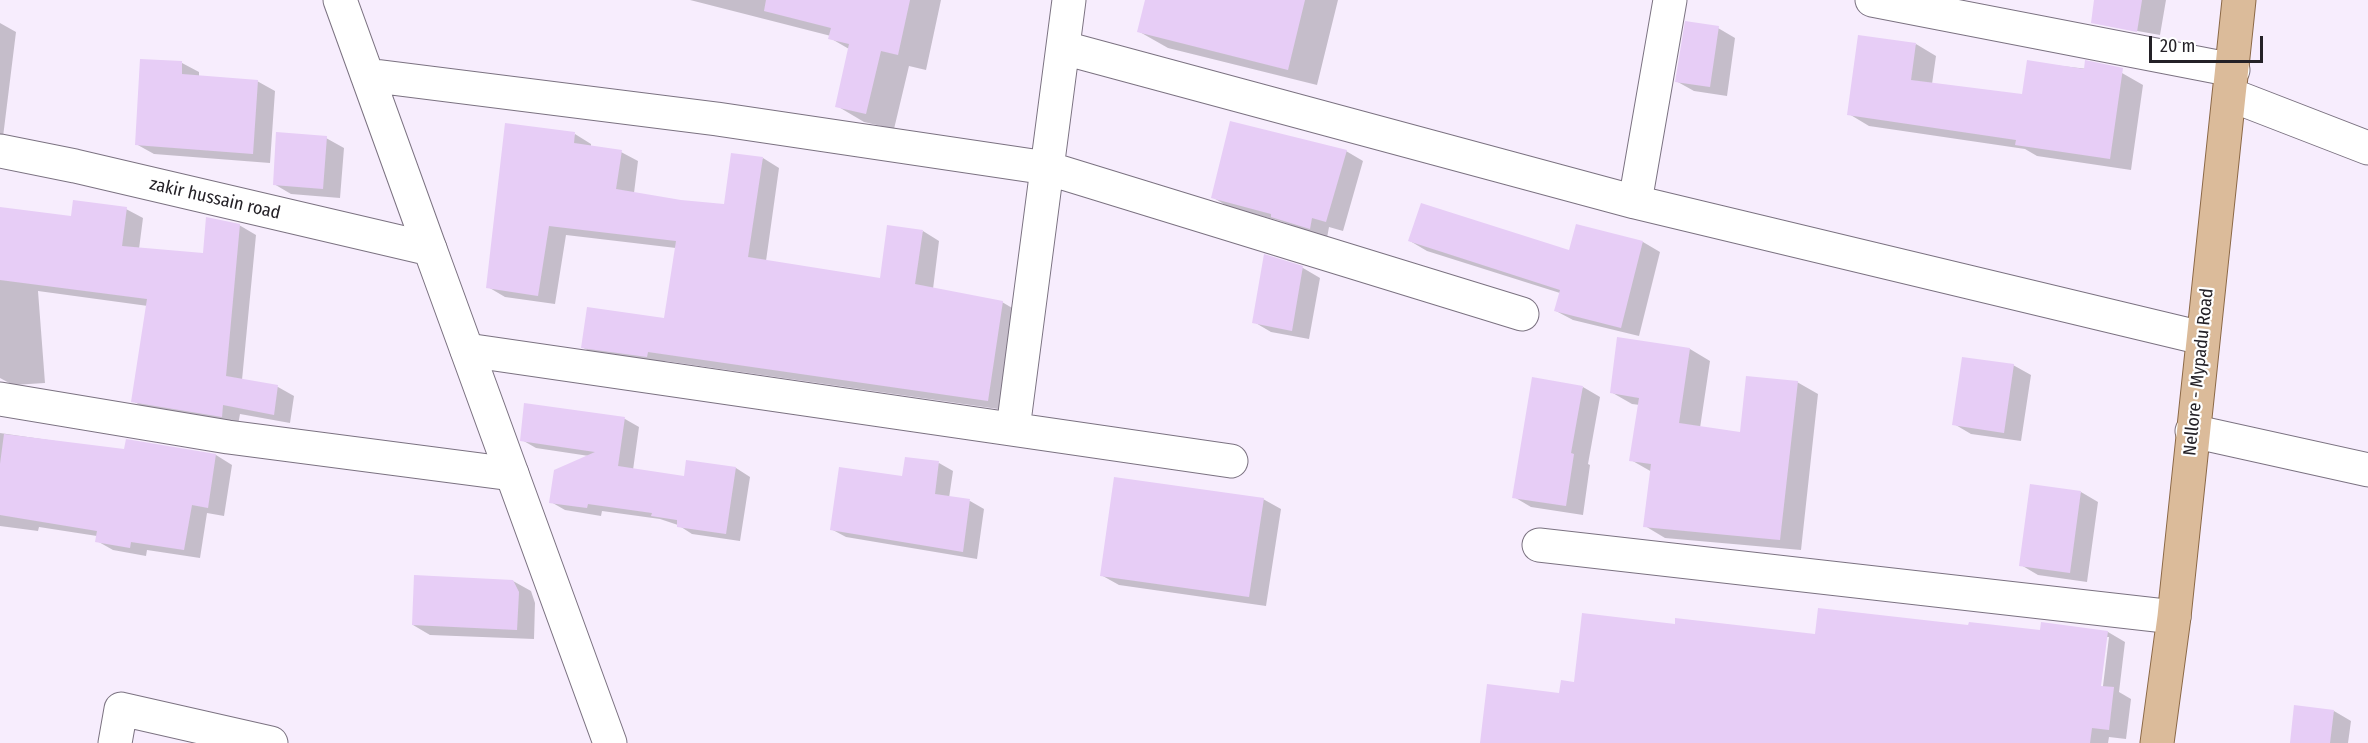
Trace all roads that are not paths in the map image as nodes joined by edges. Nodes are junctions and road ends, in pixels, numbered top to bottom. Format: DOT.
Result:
graph roads {
  1 [pos="340,0"];
  2 [pos="1069,0"];
  3 [pos="1670,0"];
  4 [pos="1872,0"];
  5 [pos="2239,0"];
  6 [pos="1064,48"];
  7 [pos="367,75"];
  8 [pos="2232,82"];
  9 [pos="2368,148"];
  10 [pos="0,151"];
  11 [pos="1047,168"];
  12 [pos="1635,202"];
  13 [pos="430,249"];
  14 [pos="1522,314"];
  15 [pos="2202,338"];
  16 [pos="467,350"];
  17 [pos="0,399"];
  18 [pos="1013,429"];
  19 [pos="2192,431"];
  20 [pos="1231,460"];
  21 [pos="2368,470"];
  22 [pos="512,474"];
  23 [pos="1539,545"];
  24 [pos="2174,617"];
  25 [pos="115,743"];
  26 [pos="272,743"];
  27 [pos="610,743"];
  28 [pos="2157,743"];
  1 -- 7 [label="street"];
  2 -- 6 [label="street"];
  3 -- 12 [label="street"];
  4 -- 8 [label="street"];
  5 -- 8 [label="main road, Nellore - Mypadu Road"];
  6 -- 11 [label="street"];
  6 -- 12 [label="street"];
  7 -- 11 [label="street"];
  7 -- 13 [label="street"];
  8 -- 9 [label="street"];
  8 -- 15 [label="main road, Nellore - Mypadu Road"];
  10 -- 13 [label="street, zakir hussain road"];
  11 -- 14 [label="street"];
  11 -- 18 [label="street"];
  12 -- 15 [label="street"];
  13 -- 16 [label="street"];
  15 -- 19 [label="main road, Nellore - Mypadu Road"];
  16 -- 18 [label="street"];
  16 -- 22 [label="street"];
  17 -- 22 [label="street"];
  18 -- 20 [label="street"];
  19 -- 21 [label="street"];
  19 -- 24 [label="main road, Nellore - Mypadu Road"];
  22 -- 27 [label="street"];
  23 -- 24 [label="street"];
  24 -- 28 [label="main road, Nellore - Mypadu Road"];
  25 -- 26 [label="street"];
}
